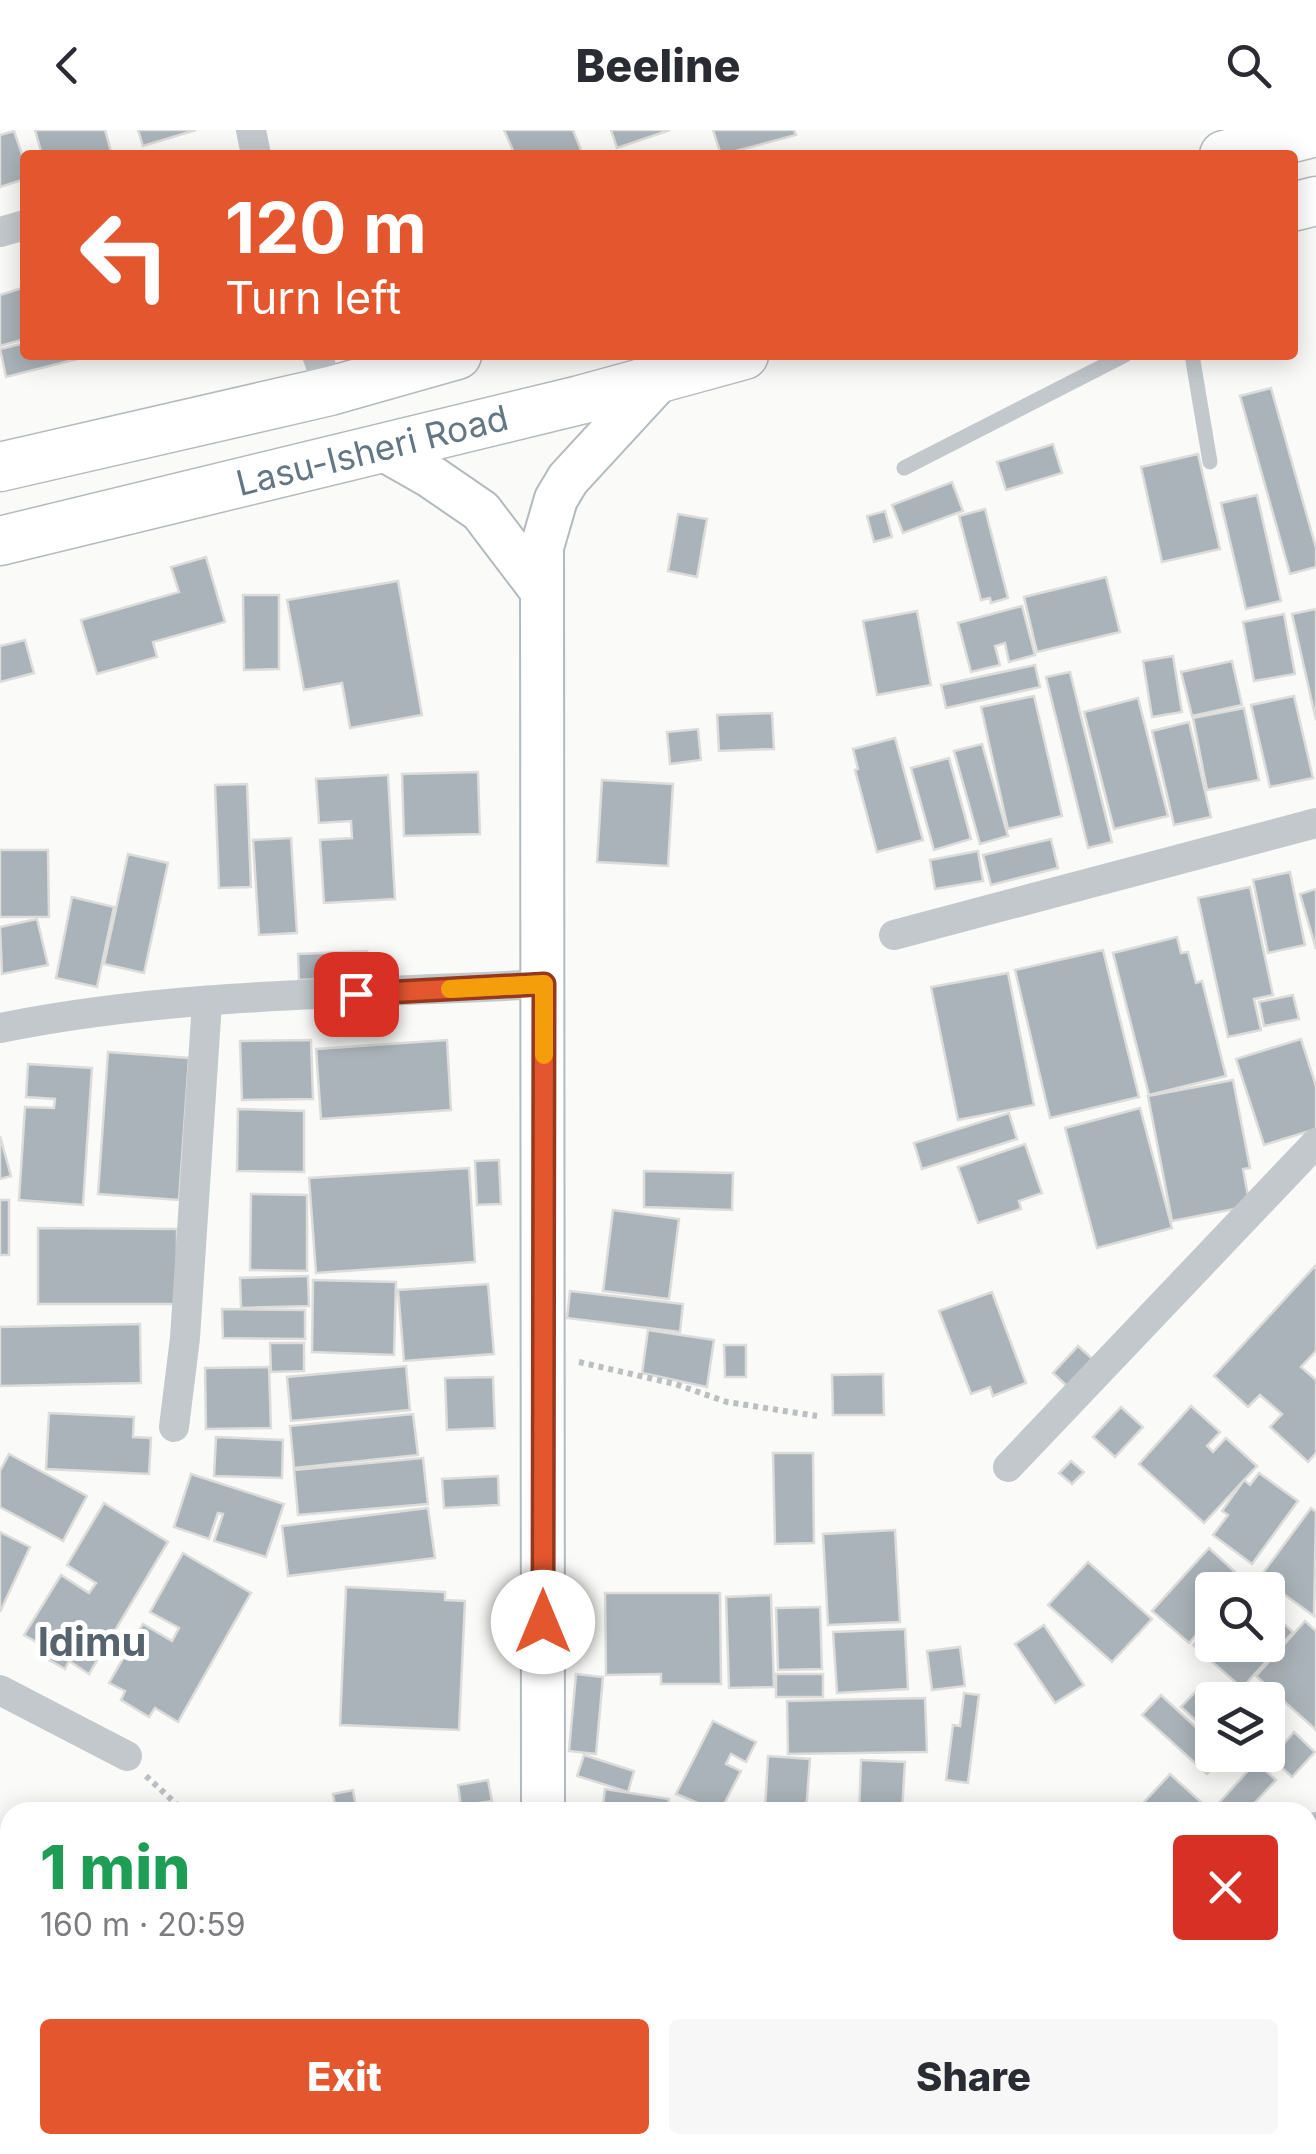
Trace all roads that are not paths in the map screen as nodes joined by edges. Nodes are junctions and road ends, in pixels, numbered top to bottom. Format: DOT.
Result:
graph roads {
  1 [pos="1316,132"];
  2 [pos="1244,150"];
  3 [pos="420,360"];
  4 [pos="726,360"];
  5 [pos="1115,360"];
  6 [pos="1193,360"];
  7 [pos="324,373"];
  8 [pos="661,378"];
  9 [pos="379,447"];
  10 [pos="1210,462"];
  11 [pos="0,467"];
  12 [pos="904,468"];
  13 [pos="0,540"];
  14 [pos="541,590"];
  15 [pos="1316,822"];
  16 [pos="894,935"];
  17 [pos="544,984"];
  18 [pos="206,1002"];
  19 [pos="0,1028"];
  20 [pos="1316,1143"];
  21 [pos="174,1427"];
  22 [pos="1008,1467"];
  23 [pos="0,1690"];
  24 [pos="126,1756"];
  25 [pos="543,1802"];
  1 -- 2 [label="main road"];
  3 -- 7 [label="main road, Lasu-Isheri Road"];
  4 -- 8 [label="main road, Lasu-Isheri Road"];
  5 -- 12 [label="lane"];
  6 -- 10 [label="lane"];
  7 -- 11 [label="main road, Lasu-Isheri Road"];
  8 -- 9 [label="main road, Lasu-Isheri Road"];
  8 -- 14 [label="street"];
  9 -- 13 [label="main road, Lasu-Isheri Road"];
  9 -- 14 [label="street"];
  14 -- 17 [label="street"];
  15 -- 16 [label="street"];
  17 -- 18 [label="street"];
  17 -- 25 [label="street"];
  18 -- 19 [label="street"];
  18 -- 21 [label="street"];
  20 -- 22 [label="street"];
  23 -- 24 [label="street"];
}
